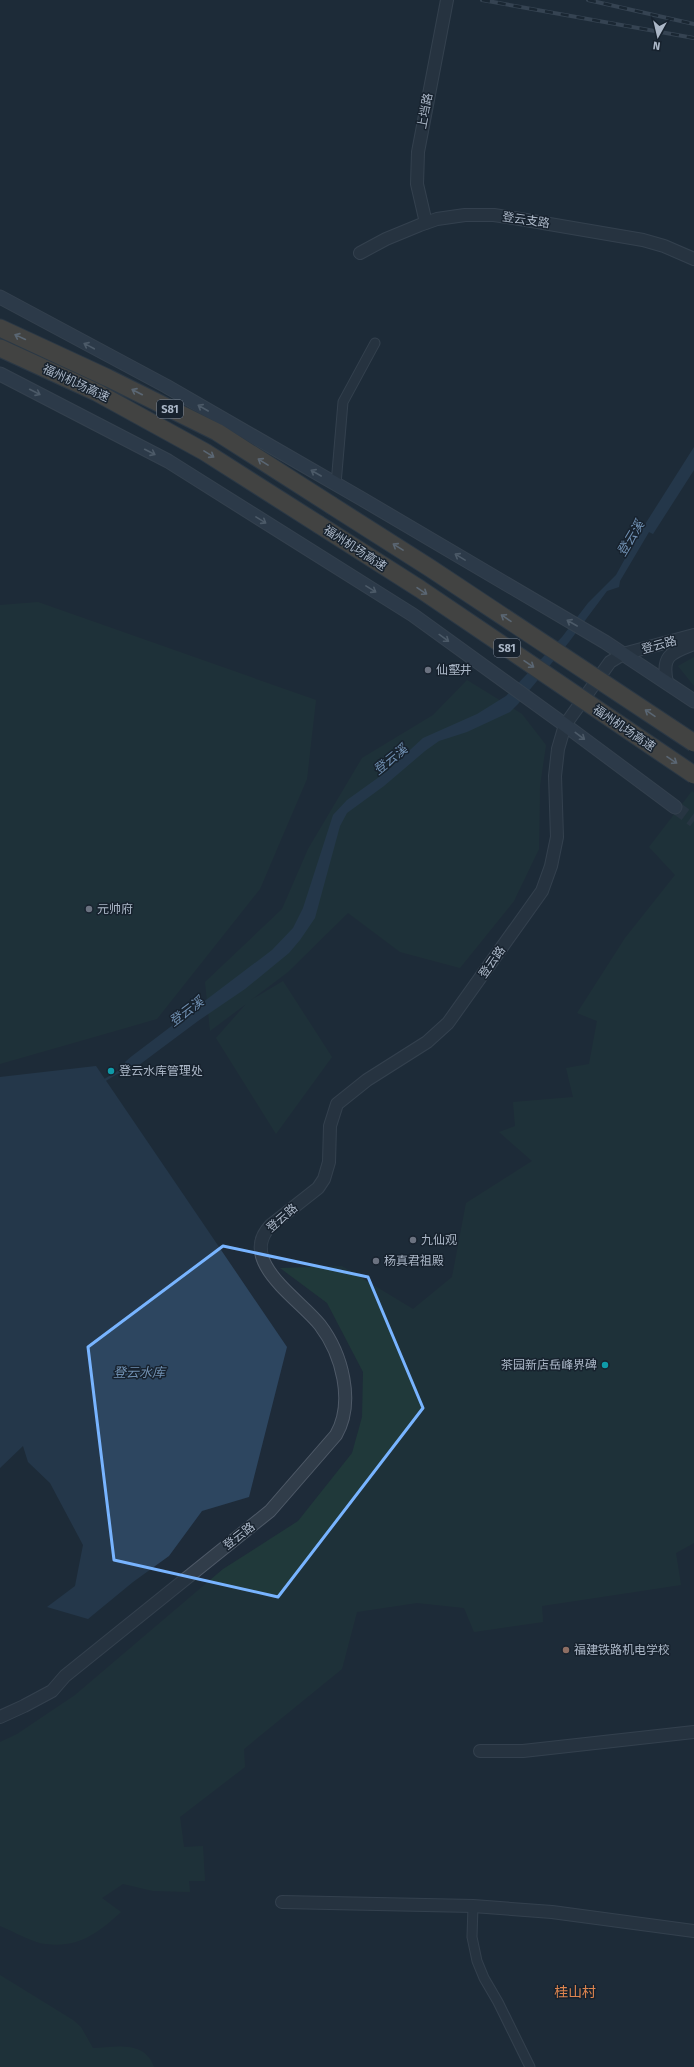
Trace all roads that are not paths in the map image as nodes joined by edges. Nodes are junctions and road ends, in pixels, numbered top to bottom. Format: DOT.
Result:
graph roads {
  1 [pos="447,0"];
  2 [pos="426,223"];
  3 [pos="360,253"];
  4 [pos="694,259"];
  5 [pos="0,297"];
  6 [pos="0,328"];
  7 [pos="375,343"];
  8 [pos="0,348"];
  9 [pos="0,374"];
  10 [pos="336,484"];
  11 [pos="694,635"];
  12 [pos="694,641"];
  13 [pos="694,644"];
  14 [pos="623,654"];
  15 [pos="667,683"];
  16 [pos="694,701"];
  17 [pos="565,724"];
  18 [pos="694,743"];
  19 [pos="694,775"];
  20 [pos="675,807"];
  21 [pos="0,1717"];
  22 [pos="694,1732"];
  23 [pos="480,1751"];
  24 [pos="282,1902"];
  25 [pos="473,1906"];
  26 [pos="694,1931"];
  27 [pos="530,2067"];
  1 -- 2 [label="street, 上垱路"];
  2 -- 3 [label="street, 登云支路"];
  2 -- 4 [label="street, 登云支路"];
  10 -- 5 [label="main road, one-way"];
  18 -- 6 [label="highway, 福州机场高速 / S81, one-way, bridge"];
  7 -- 10 [label="street"];
  8 -- 19 [label="highway, 福州机场高速 / S81, one-way, bridge"];
  9 -- 17 [label="main road, one-way"];
  14 -- 10 [label="main road, one-way"];
  11 -- 14 [label="street, 登云路"];
  12 -- 14 [label="street, 登云路"];
  13 -- 15 [label="street"];
  14 -- 15 [label="main road"];
  14 -- 17 [label="street, 登云路"];
  15 -- 16 [label="main road"];
  17 -- 20 [label="main road, one-way"];
  17 -- 21 [label="street, 登云路"];
  22 -- 23 [label="street"];
  24 -- 25 [label="street"];
  25 -- 26 [label="street"];
  25 -- 27 [label="street"];
}
